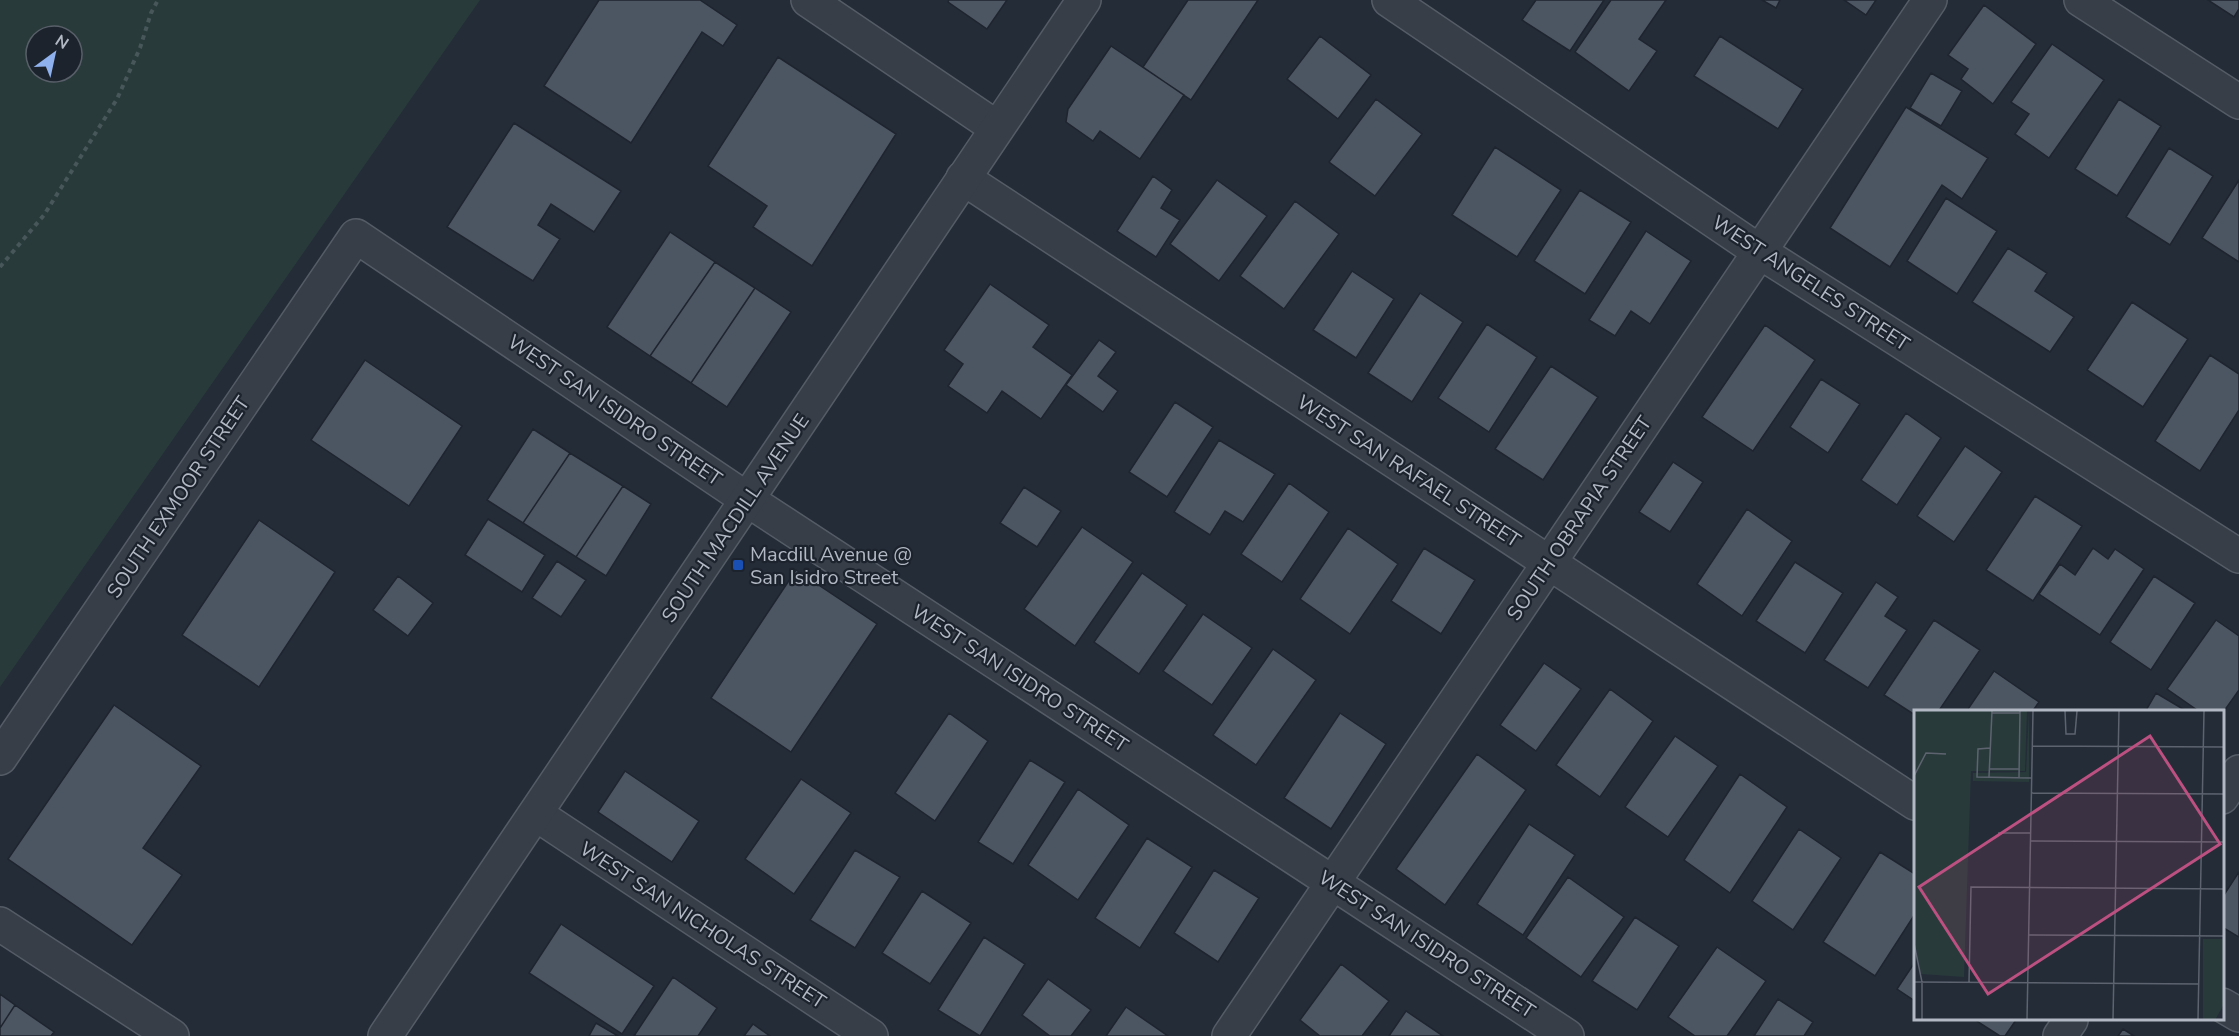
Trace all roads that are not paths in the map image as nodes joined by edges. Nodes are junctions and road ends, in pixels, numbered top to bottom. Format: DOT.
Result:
graph roads {
  1 [pos="808,0"];
  2 [pos="1084,0"];
  3 [pos="1389,0"];
  4 [pos="1930,0"];
  5 [pos="2081,0"];
  6 [pos="2239,102"];
  7 [pos="997,128"];
  8 [pos="963,178"];
  9 [pos="356,236"];
  10 [pos="1760,252"];
  11 [pos="748,500"];
  12 [pos="2239,556"];
  13 [pos="1548,562"];
  14 [pos="0,758"];
  15 [pos="2239,772"];
  16 [pos="2224,795"];
  17 [pos="1914,802"];
  18 [pos="536,814"];
  19 [pos="1334,882"];
  20 [pos="0,924"];
  21 [pos="2224,1006"];
  22 [pos="2239,1015"];
  23 [pos="2071,1021"];
  24 [pos="172,1036"];
  25 [pos="385,1036"];
  26 [pos="871,1036"];
  27 [pos="1228,1036"];
  28 [pos="1568,1036"];
  29 [pos="2060,1036"];
  1 -- 7 [label="street"];
  2 -- 7 [label="street, SOUTH MACDILL AVENUE"];
  3 -- 10 [label="street, WEST ANGELES STREET"];
  4 -- 10 [label="street, SOUTH OBRAPIA STREET"];
  5 -- 6 [label="street"];
  7 -- 8 [label="street, SOUTH MACDILL AVENUE"];
  8 -- 11 [label="street, SOUTH MACDILL AVENUE"];
  8 -- 13 [label="street, WEST SAN RAFAEL STREET"];
  9 -- 11 [label="street, WEST SAN ISIDRO STREET"];
  9 -- 14 [label="street, SOUTH EXMOOR STREET"];
  10 -- 12 [label="street, WEST ANGELES STREET"];
  10 -- 13 [label="street, SOUTH OBRAPIA STREET"];
  11 -- 18 [label="street, SOUTH MACDILL AVENUE"];
  11 -- 19 [label="street, WEST SAN ISIDRO STREET"];
  13 -- 17 [label="street, WEST SAN RAFAEL STREET"];
  13 -- 19 [label="street, SOUTH OBRAPIA STREET"];
  15 -- 16 [label="street"];
  18 -- 25 [label="street, SOUTH MACDILL AVENUE"];
  18 -- 26 [label="street, WEST SAN NICHOLAS STREET"];
  19 -- 27 [label="street, SOUTH OBRAPIA STREET"];
  19 -- 28 [label="street, WEST SAN ISIDRO STREET"];
  20 -- 24 [label="street"];
  21 -- 22 [label="street"];
  23 -- 29 [label="street"];
}
